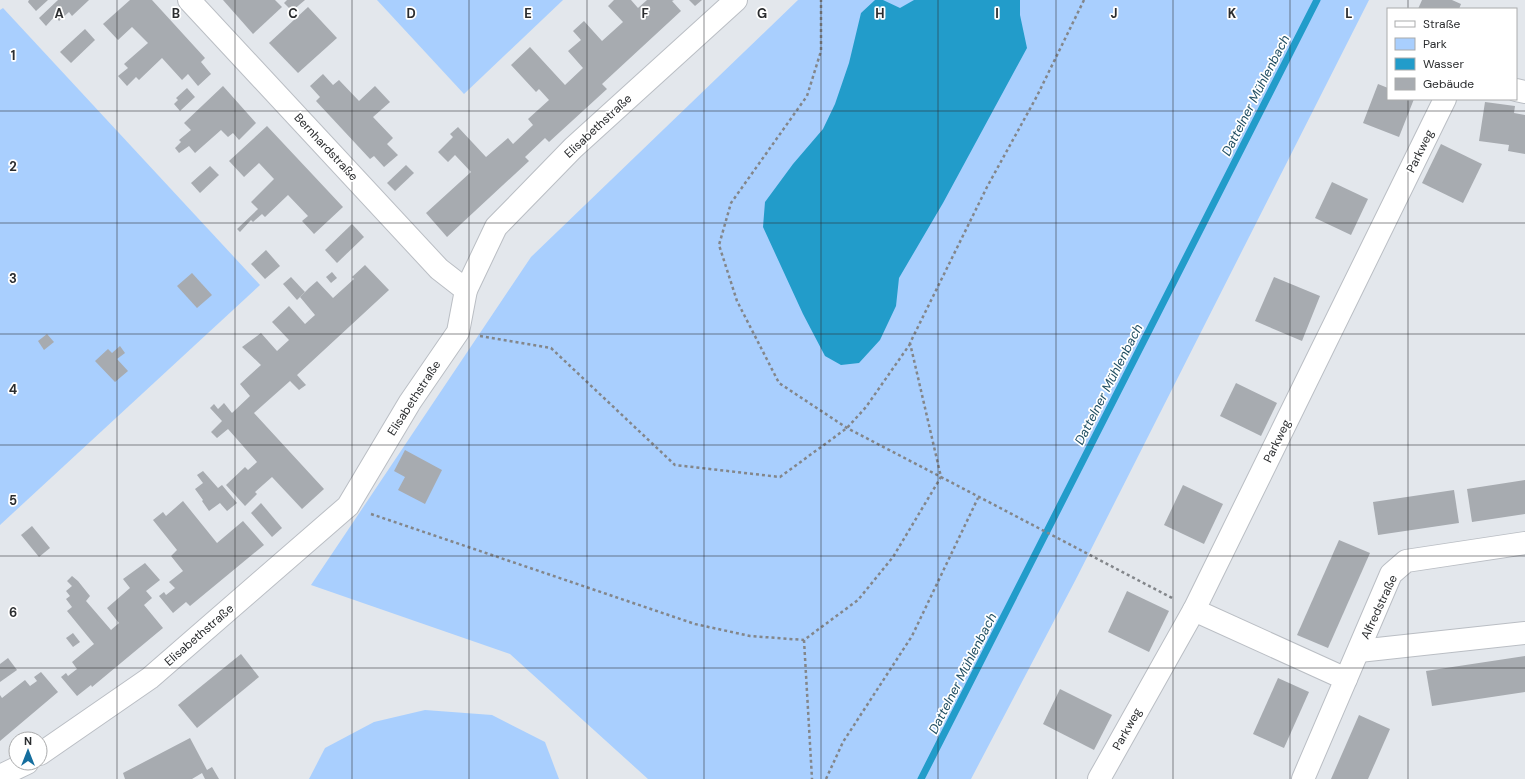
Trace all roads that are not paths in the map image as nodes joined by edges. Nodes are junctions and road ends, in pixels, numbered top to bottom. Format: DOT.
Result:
graph roads {
  1 [pos="189,0"];
  2 [pos="736,0"];
  3 [pos="1445,100"];
  4 [pos="466,290"];
  5 [pos="1525,543"];
  6 [pos="1194,610"];
  7 [pos="1525,633"];
  8 [pos="1359,651"];
  9 [pos="1346,679"];
  10 [pos="48,748"];
  11 [pos="10,771"];
  12 [pos="0,776"];
  13 [pos="1099,779"];
  14 [pos="1303,779"];
  1 -- 4 [label="street, Bernhardstraße"];
  2 -- 4 [label="street, Elisabethstraße"];
  3 -- 6 [label="street, Parkweg"];
  4 -- 10 [label="street, Elisabethstraße"];
  5 -- 8 [label="street, Alfredstraße"];
  6 -- 9 [label="street"];
  6 -- 13 [label="street, Parkweg"];
  7 -- 8 [label="street"];
  8 -- 9 [label="street, Alfredstraße"];
  9 -- 14 [label="street, Alfredstraße"];
  11 -- 12 [label="street"];
}
